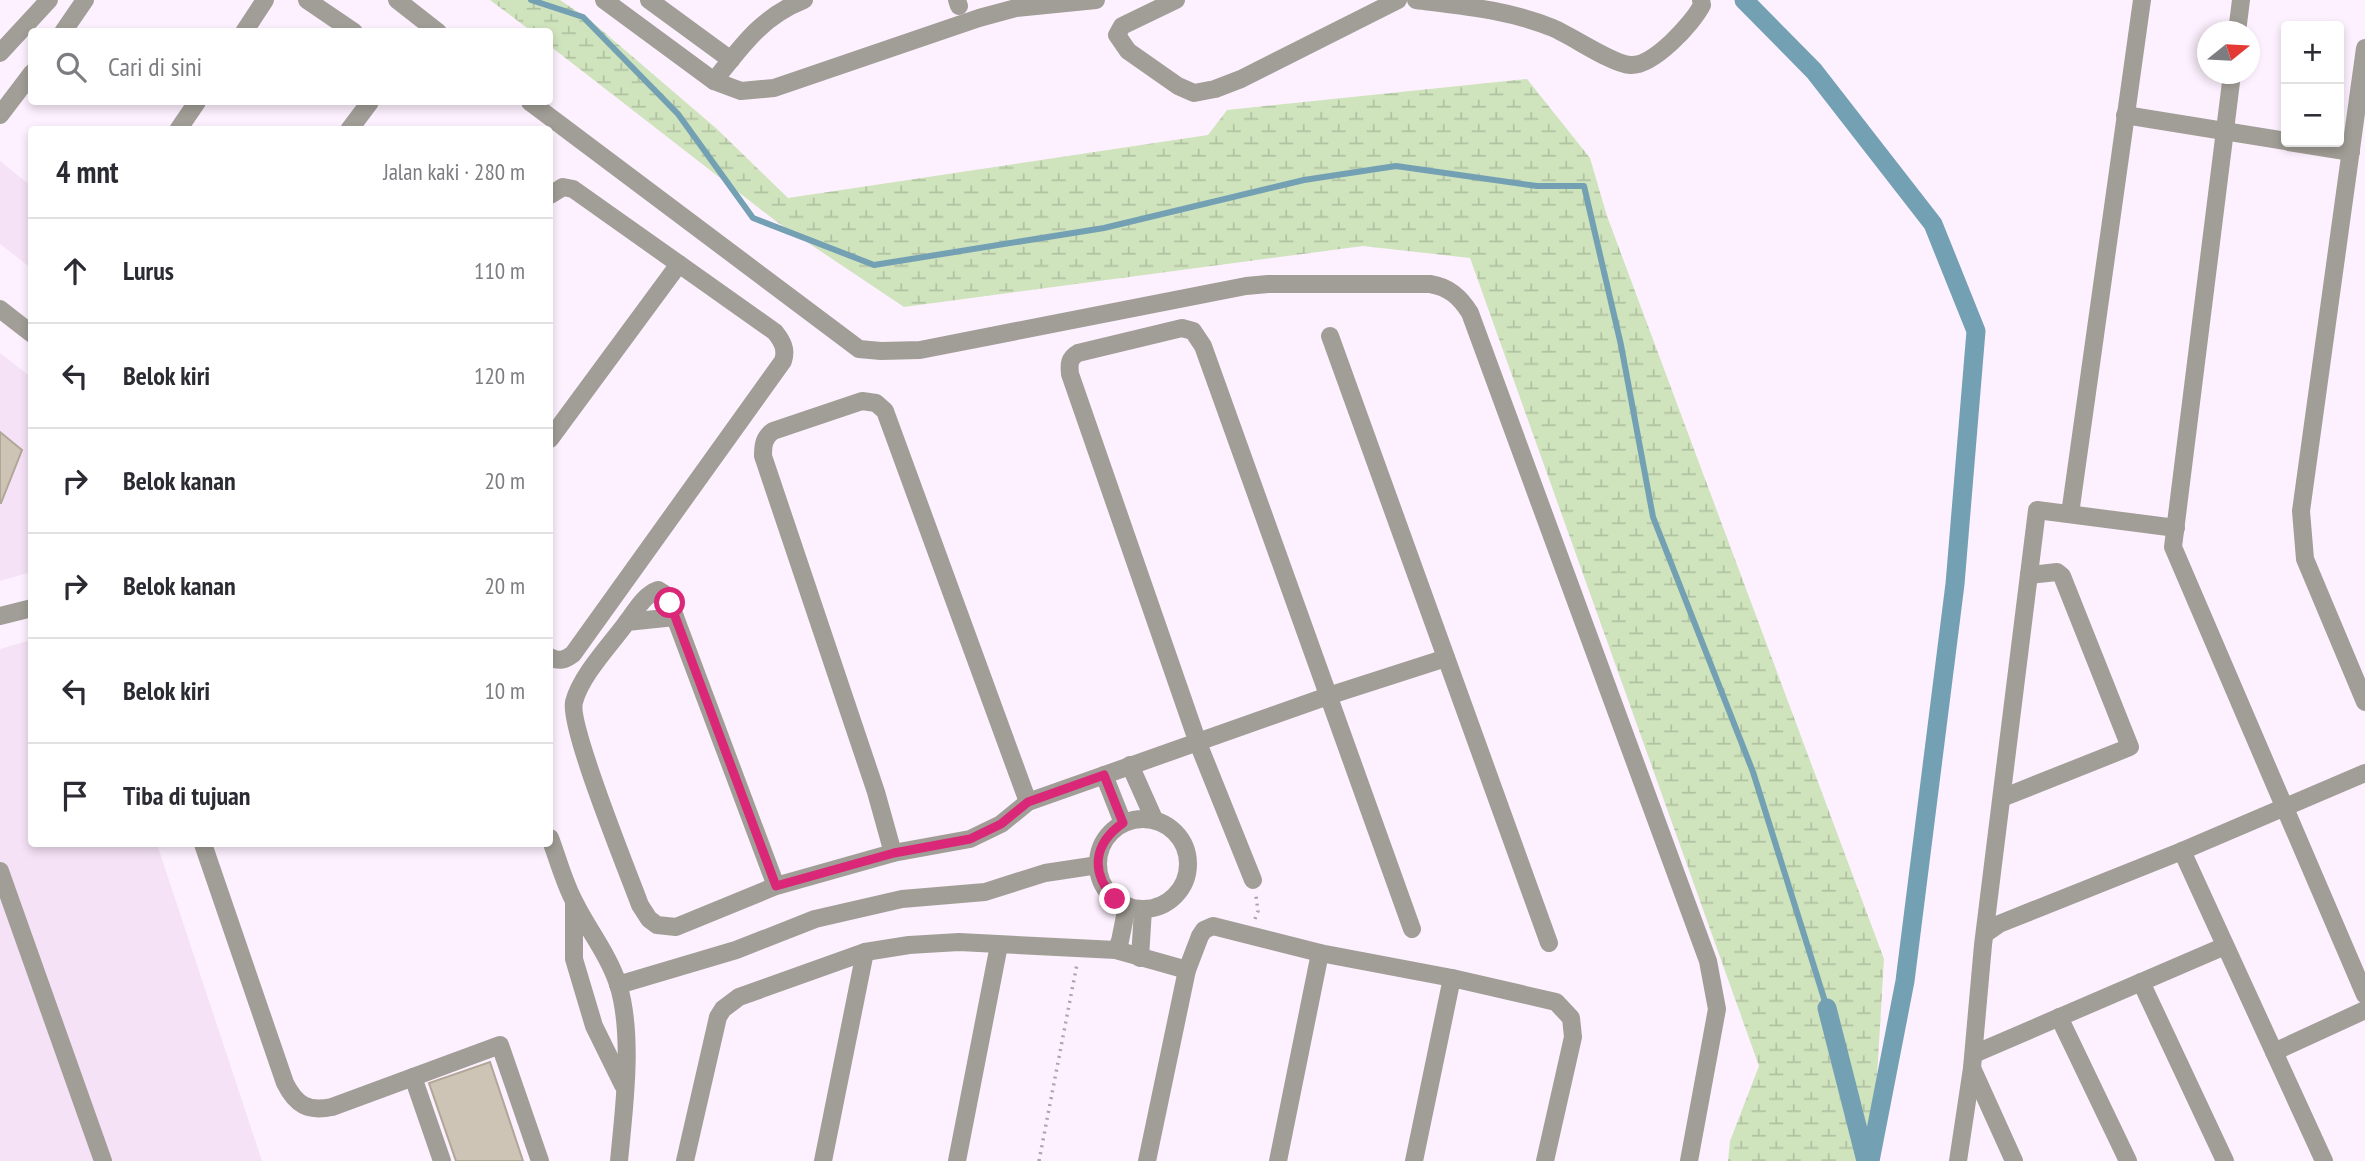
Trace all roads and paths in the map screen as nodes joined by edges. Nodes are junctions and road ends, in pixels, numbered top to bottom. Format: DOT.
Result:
graph roads {
  1 [pos="49,0"];
  2 [pos="85,0"];
  3 [pos="265,0"];
  4 [pos="307,0"];
  5 [pos="397,0"];
  6 [pos="604,0"];
  7 [pos="649,0"];
  8 [pos="1096,0"];
  9 [pos="1176,0"];
  10 [pos="1398,0"];
  11 [pos="1416,0"];
  12 [pos="1701,0"];
  13 [pos="2142,0"];
  14 [pos="2241,0"];
  15 [pos="794,2"];
  16 [pos="2238,21"];
  17 [pos="66,28"];
  18 [pos="247,28"];
  19 [pos="348,28"];
  20 [pos="433,28"];
  21 [pos="2365,48"];
  22 [pos="0,53"];
  23 [pos="731,60"];
  24 [pos="28,78"];
  25 [pos="715,81"];
  26 [pos="2231,84"];
  27 [pos="195,105"];
  28 [pos="368,105"];
  29 [pos="534,105"];
  30 [pos="0,115"];
  31 [pos="2125,115"];
  32 [pos="181,126"];
  33 [pos="352,126"];
  34 [pos="2224,131"];
  35 [pos="2281,140"];
  36 [pos="2322,147"];
  37 [pos="2351,152"];
  38 [pos="553,193"];
  39 [pos="679,264"];
  40 [pos="0,309"];
  41 [pos="28,331"];
  42 [pos="1330,337"];
  43 [pos="553,435"];
  44 [pos="2070,514"];
  45 [pos="2176,528"];
  46 [pos="2029,575"];
  47 [pos="28,609"];
  48 [pos="0,616"];
  49 [pos="675,617"];
  50 [pos="627,622"];
  51 [pos="553,658"];
  52 [pos="1446,658"];
  53 [pos="1328,696"];
  54 [pos="2365,702"];
  55 [pos="1198,743"];
  56 [pos="1130,765"];
  57 [pos="2365,773"];
  58 [pos="1104,775"];
  59 [pos="2002,798"];
  60 [pos="1028,802"];
  61 [pos="2283,808"];
  62 [pos="1154,819"];
  63 [pos="1123,823"];
  64 [pos="553,846"];
  65 [pos="204,847"];
  66 [pos="2182,851"];
  67 [pos="894,853"];
  68 [pos="1098,865"];
  69 [pos="0,871"];
  70 [pos="1253,880"];
  71 [pos="776,886"];
  72 [pos="573,902"];
  73 [pos="1135,908"];
  74 [pos="1412,929"];
  75 [pos="1986,933"];
  76 [pos="1250,934"];
  77 [pos="1549,943"];
  78 [pos="999,945"];
  79 [pos="2225,946"];
  80 [pos="1080,949"];
  81 [pos="1116,950"];
  82 [pos="865,953"];
  83 [pos="1320,953"];
  84 [pos="1140,958"];
  85 [pos="1187,970"];
  86 [pos="1452,978"];
  87 [pos="2141,982"];
  88 [pos="618,985"];
  89 [pos="2365,995"];
  90 [pos="2365,1010"];
  91 [pos="2059,1017"];
  92 [pos="2274,1052"];
  93 [pos="1973,1061"];
  94 [pos="412,1077"];
  95 [pos="625,1090"];
  96 [pos="101,1160"];
  97 [pos="442,1161"];
  98 [pos="540,1161"];
  99 [pos="619,1161"];
  100 [pos="685,1161"];
  101 [pos="823,1161"];
  102 [pos="957,1161"];
  103 [pos="1039,1161"];
  104 [pos="1147,1161"];
  105 [pos="1278,1161"];
  106 [pos="1414,1161"];
  107 [pos="1545,1161"];
  108 [pos="1689,1161"];
  109 [pos="1958,1161"];
  110 [pos="2014,1161"];
  111 [pos="2128,1161"];
  112 [pos="2225,1161"];
  113 [pos="2323,1161"];
  1 -- 22 [label="street"];
  2 -- 17 [label="street"];
  3 -- 18 [label="street"];
  4 -- 19 [label="street"];
  5 -- 20 [label="street"];
  6 -- 25 [label="street"];
  7 -- 23 [label="street"];
  8 -- 25 [label="street"];
  9 -- 10 [label="street"];
  11 -- 12 [label="street"];
  13 -- 31 [label="street"];
  14 -- 16 [label="street"];
  15 -- 23 [label="street"];
  21 -- 37 [label="street"];
  23 -- 25 [label="street"];
  24 -- 30 [label="street"];
  26 -- 34 [label="street"];
  27 -- 32 [label="street"];
  28 -- 33 [label="street"];
  29 -- 108 [label="street"];
  31 -- 34 [label="street"];
  31 -- 44 [label="street"];
  34 -- 35 [label="street"];
  34 -- 45 [label="street"];
  36 -- 37 [label="street"];
  37 -- 54 [label="street"];
  38 -- 39 [label="street"];
  39 -- 43 [label="street"];
  39 -- 51 [label="street"];
  40 -- 41 [label="street"];
  42 -- 52 [label="street"];
  44 -- 45 [label="street"];
  44 -- 46 [label="street"];
  45 -- 61 [label="street"];
  46 -- 59 [label="street"];
  46 -- 59 [label="street"];
  47 -- 48 [label="street"];
  49 -- 50 [label="street"];
  49 -- 50 [label="street"];
  49 -- 71 [label="street"];
  50 -- 71 [label="street"];
  52 -- 53 [label="street"];
  52 -- 77 [label="street"];
  53 -- 55 [label="street"];
  53 -- 55 [label="street"];
  53 -- 74 [label="street"];
  55 -- 56 [label="street"];
  55 -- 70 [label="street"];
  56 -- 58 [label="street"];
  56 -- 62 [label="street"];
  57 -- 61 [label="street"];
  58 -- 60 [label="street"];
  58 -- 63 [label="street"];
  59 -- 75 [label="street"];
  60 -- 67 [label="street"];
  60 -- 67 [label="street"];
  61 -- 66 [label="street"];
  61 -- 89 [label="street"];
  62 -- 63 [label="street"];
  62 -- 73 [label="street"];
  63 -- 68 [label="street"];
  64 -- 72 [label="street"];
  65 -- 94 [label="street"];
  66 -- 75 [label="street"];
  66 -- 79 [label="street"];
  67 -- 71 [label="street"];
  68 -- 73 [label="street"];
  68 -- 88 [label="street"];
  69 -- 96 [label="street"];
  70 -- 76 [label="path"];
  72 -- 88 [label="street"];
  72 -- 95 [label="street"];
  73 -- 81 [label="street"];
  73 -- 84 [label="street"];
  75 -- 93 [label="street"];
  76 -- 83 [label="street"];
  76 -- 85 [label="street"];
  78 -- 80 [label="street"];
  78 -- 82 [label="street"];
  78 -- 102 [label="street"];
  79 -- 87 [label="street"];
  79 -- 92 [label="street"];
  80 -- 81 [label="street"];
  80 -- 103 [label="path"];
  81 -- 84 [label="street"];
  82 -- 100 [label="street"];
  82 -- 101 [label="street"];
  83 -- 86 [label="street"];
  83 -- 105 [label="street"];
  84 -- 85 [label="street"];
  85 -- 104 [label="street"];
  86 -- 106 [label="street"];
  86 -- 107 [label="street"];
  87 -- 91 [label="street"];
  87 -- 112 [label="street"];
  88 -- 95 [label="street"];
  90 -- 92 [label="street"];
  91 -- 93 [label="street"];
  91 -- 111 [label="street"];
  92 -- 113 [label="street"];
  93 -- 109 [label="street"];
  93 -- 110 [label="street"];
  94 -- 97 [label="street"];
  94 -- 98 [label="street"];
  95 -- 99 [label="street"];
}
